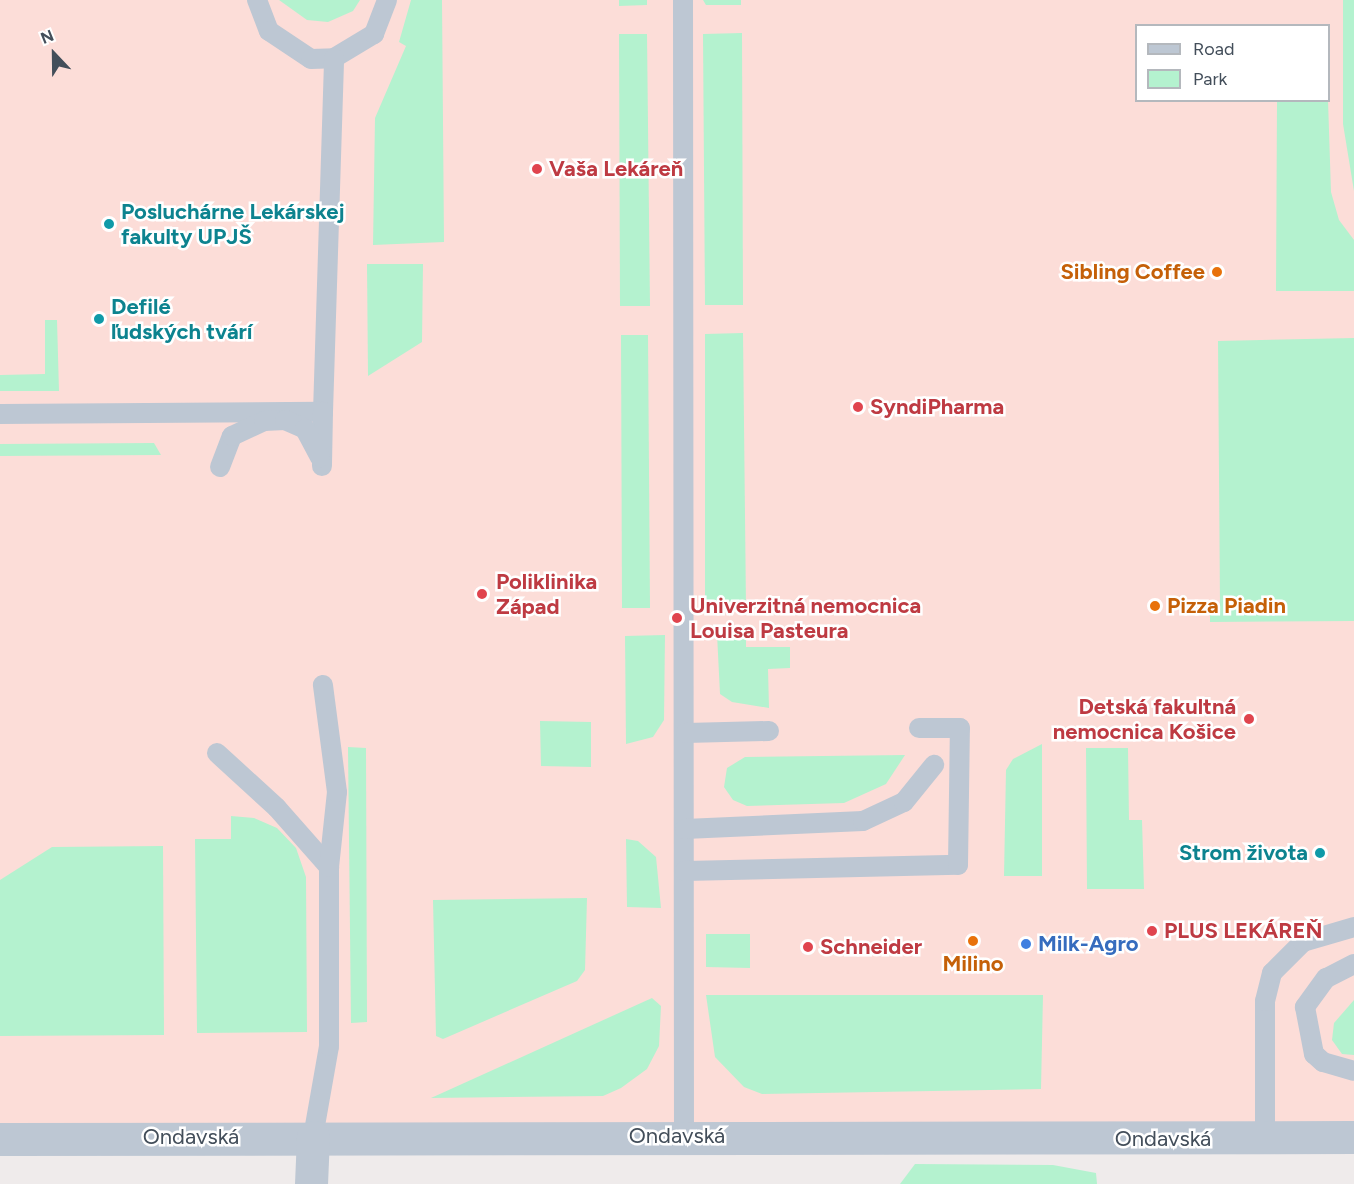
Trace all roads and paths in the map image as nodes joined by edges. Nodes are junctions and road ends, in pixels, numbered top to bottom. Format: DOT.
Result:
graph roads {
  1 [pos="256,0"];
  2 [pos="387,0"];
  3 [pos="683,0"];
  4 [pos="334,58"];
  5 [pos="220,412"];
  6 [pos="323,412"];
  7 [pos="0,414"];
  8 [pos="323,685"];
  9 [pos="920,728"];
  10 [pos="769,731"];
  11 [pos="686,733"];
  12 [pos="217,753"];
  13 [pos="934,765"];
  14 [pos="685,829"];
  15 [pos="329,867"];
  16 [pos="685,871"];
  17 [pos="1354,927"];
  18 [pos="1354,964"];
  19 [pos="1354,1071"];
  20 [pos="684,1135"];
  21 [pos="313,1137"];
  22 [pos="1354,1137"];
  23 [pos="1265,1138"];
  24 [pos="0,1139"];
  25 [pos="311,1184"];
  1 -- 4 [label="lane"];
  2 -- 4 [label="lane"];
  3 -- 11 [label="lane"];
  4 -- 6 [label="lane"];
  5 -- 6 [label="lane"];
  5 -- 6 [label="lane"];
  5 -- 7 [label="lane"];
  8 -- 15 [label="lane"];
  9 -- 16 [label="lane"];
  10 -- 11 [label="lane"];
  11 -- 14 [label="lane"];
  12 -- 15 [label="lane"];
  13 -- 14 [label="lane"];
  14 -- 16 [label="lane"];
  15 -- 21 [label="lane"];
  16 -- 20 [label="lane"];
  17 -- 23 [label="lane"];
  18 -- 19 [label="lane"];
  20 -- 21 [label="street, Ondavská"];
  20 -- 23 [label="street, Ondavská"];
  21 -- 24 [label="street, Ondavská"];
  21 -- 25 [label="street"];
  22 -- 23 [label="street, Ondavská"];
}
